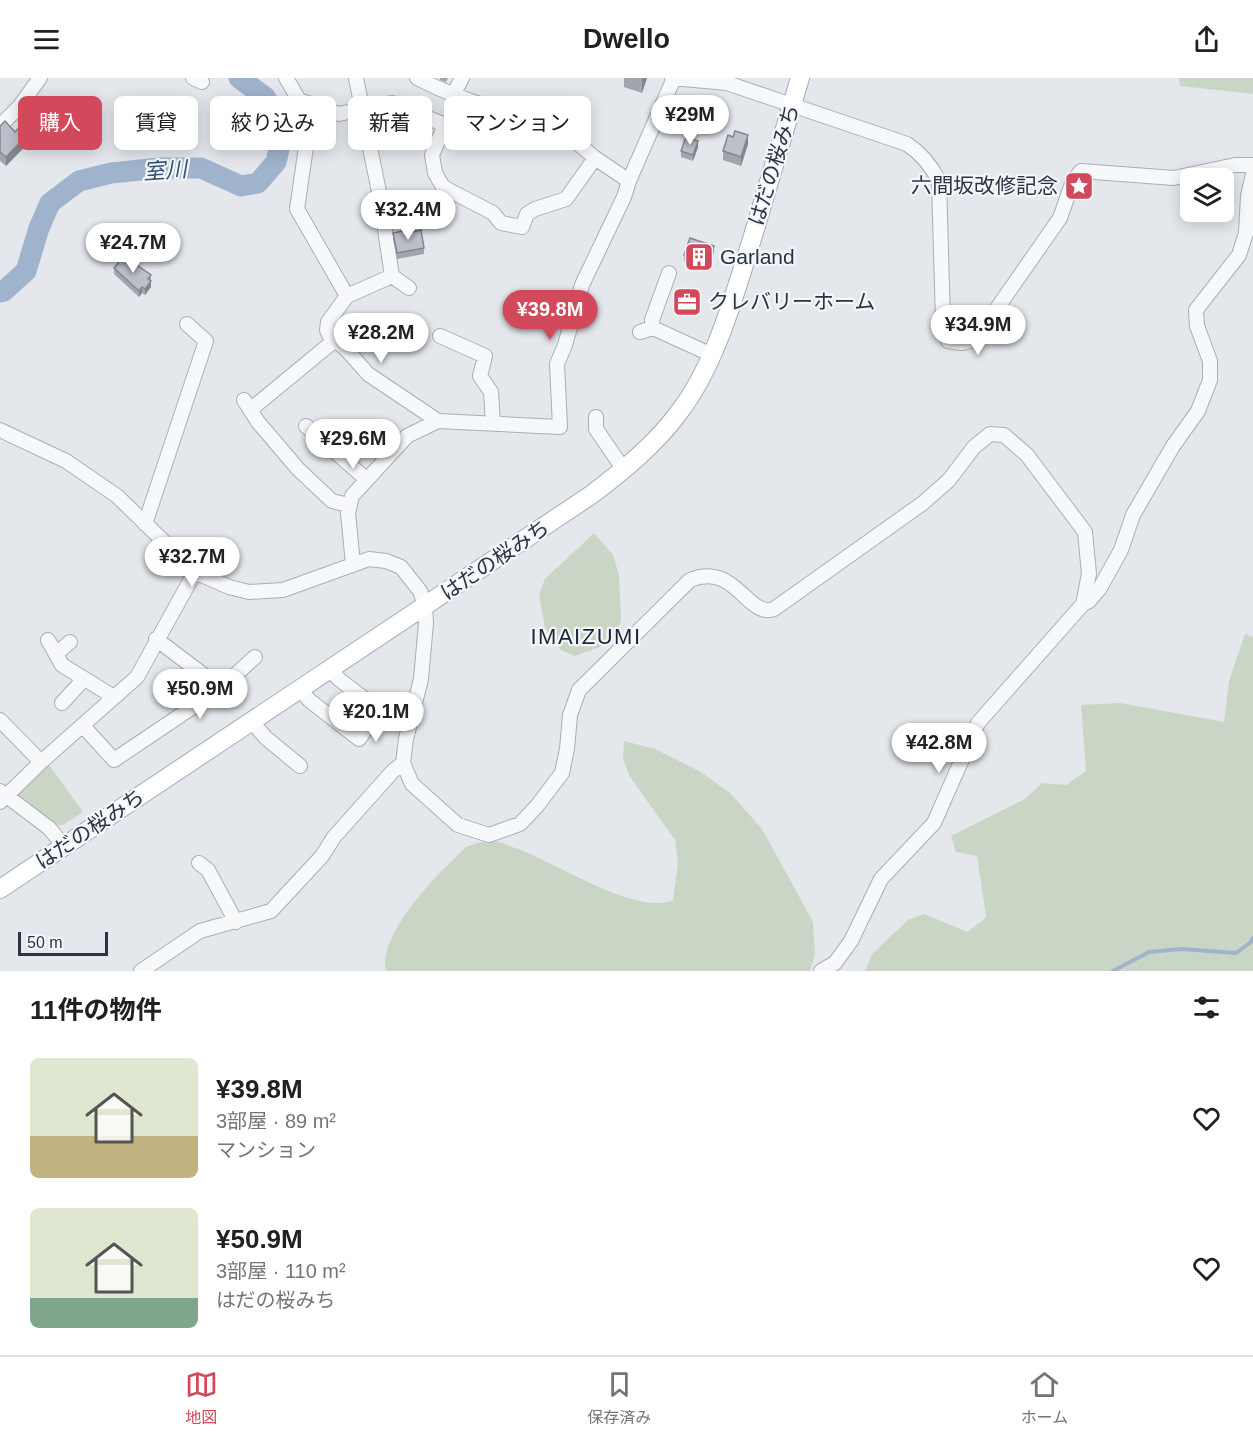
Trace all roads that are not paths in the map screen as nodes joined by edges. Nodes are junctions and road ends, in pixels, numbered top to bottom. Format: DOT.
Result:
graph roads {
  1 [pos="22,78"];
  2 [pos="286,78"];
  3 [pos="356,78"];
  4 [pos="417,78"];
  5 [pos="462,78"];
  6 [pos="674,78"];
  7 [pos="800,78"];
  8 [pos="37,82"];
  9 [pos="454,93"];
  10 [pos="296,96"];
  11 [pos="360,96"];
  12 [pos="792,105"];
  13 [pos="432,120"];
  14 [pos="0,126"];
  15 [pos="306,150"];
  16 [pos="370,150"];
  17 [pos="595,158"];
  18 [pos="1253,165"];
  19 [pos="1253,174"];
  20 [pos="629,181"];
  21 [pos="669,273"];
  22 [pos="392,276"];
  23 [pos="409,288"];
  24 [pos="347,296"];
  25 [pos="188,324"];
  26 [pos="440,336"];
  27 [pos="335,340"];
  28 [pos="712,355"];
  29 [pos="596,417"];
  30 [pos="438,421"];
  31 [pos="493,423"];
  32 [pos="306,426"];
  33 [pos="0,430"];
  34 [pos="624,470"];
  35 [pos="366,479"];
  36 [pos="348,505"];
  37 [pos="145,524"];
  38 [pos="353,564"];
  39 [pos="195,572"];
  40 [pos="1083,604"];
  41 [pos="425,606"];
  42 [pos="156,639"];
  43 [pos="48,640"];
  44 [pos="70,642"];
  45 [pos="56,654"];
  46 [pos="255,657"];
  47 [pos="330,669"];
  48 [pos="84,679"];
  49 [pos="221,688"];
  50 [pos="301,690"];
  51 [pos="114,697"];
  52 [pos="62,703"];
  53 [pos="0,720"];
  54 [pos="252,722"];
  55 [pos="83,726"];
  56 [pos="41,762"];
  57 [pos="403,763"];
  58 [pos="300,766"];
  59 [pos="2,796"];
  60 [pos="64,846"];
  61 [pos="207,866"];
  62 [pos="0,889"];
  63 [pos="236,922"];
  64 [pos="141,971"];
  65 [pos="821,971"];
  1 -- 8 [label="street"];
  2 -- 10 [label="street"];
  3 -- 11 [label="street"];
  4 -- 9 [label="street"];
  5 -- 9 [label="street"];
  6 -- 12 [label="street"];
  6 -- 20 [label="street"];
  7 -- 12 [label="main road, はだの桜みち"];
  8 -- 14 [label="street"];
  9 -- 17 [label="street"];
  12 -- 18 [label="street"];
  12 -- 28 [label="main road, はだの桜みち"];
  13 -- 17 [label="street"];
  15 -- 24 [label="street"];
  16 -- 22 [label="street"];
  17 -- 20 [label="street"];
  19 -- 40 [label="street"];
  20 -- 31 [label="street"];
  21 -- 28 [label="street"];
  22 -- 23 [label="street"];
  22 -- 24 [label="street"];
  24 -- 27 [label="street"];
  25 -- 37 [label="street"];
  26 -- 31 [label="street"];
  27 -- 30 [label="street"];
  27 -- 36 [label="street"];
  28 -- 34 [label="main road, はだの桜みち"];
  29 -- 34 [label="street"];
  30 -- 31 [label="street"];
  30 -- 35 [label="street"];
  32 -- 35 [label="street"];
  33 -- 37 [label="street"];
  34 -- 41 [label="main road, はだの桜みち"];
  35 -- 36 [label="street"];
  36 -- 38 [label="street"];
  37 -- 39 [label="street"];
  38 -- 39 [label="street"];
  38 -- 41 [label="street"];
  39 -- 42 [label="street"];
  40 -- 57 [label="street"];
  40 -- 65 [label="street"];
  41 -- 47 [label="main road, はだの桜みち"];
  41 -- 57 [label="street"];
  42 -- 49 [label="street"];
  42 -- 51 [label="street"];
  43 -- 45 [label="street"];
  44 -- 45 [label="street"];
  45 -- 48 [label="street"];
  46 -- 49 [label="street"];
  47 -- 50 [label="main road, はだの桜みち"];
  47 -- 50 [label="street"];
  48 -- 51 [label="street"];
  48 -- 52 [label="street"];
  49 -- 55 [label="street"];
  50 -- 54 [label="main road, はだの桜みち"];
  51 -- 55 [label="street"];
  53 -- 56 [label="street"];
  54 -- 58 [label="street"];
  54 -- 60 [label="main road, はだの桜みち"];
  55 -- 56 [label="street"];
  56 -- 59 [label="street"];
  57 -- 63 [label="street"];
  59 -- 60 [label="street"];
  60 -- 62 [label="main road, はだの桜みち"];
  61 -- 63 [label="street"];
  63 -- 64 [label="street"];
}
